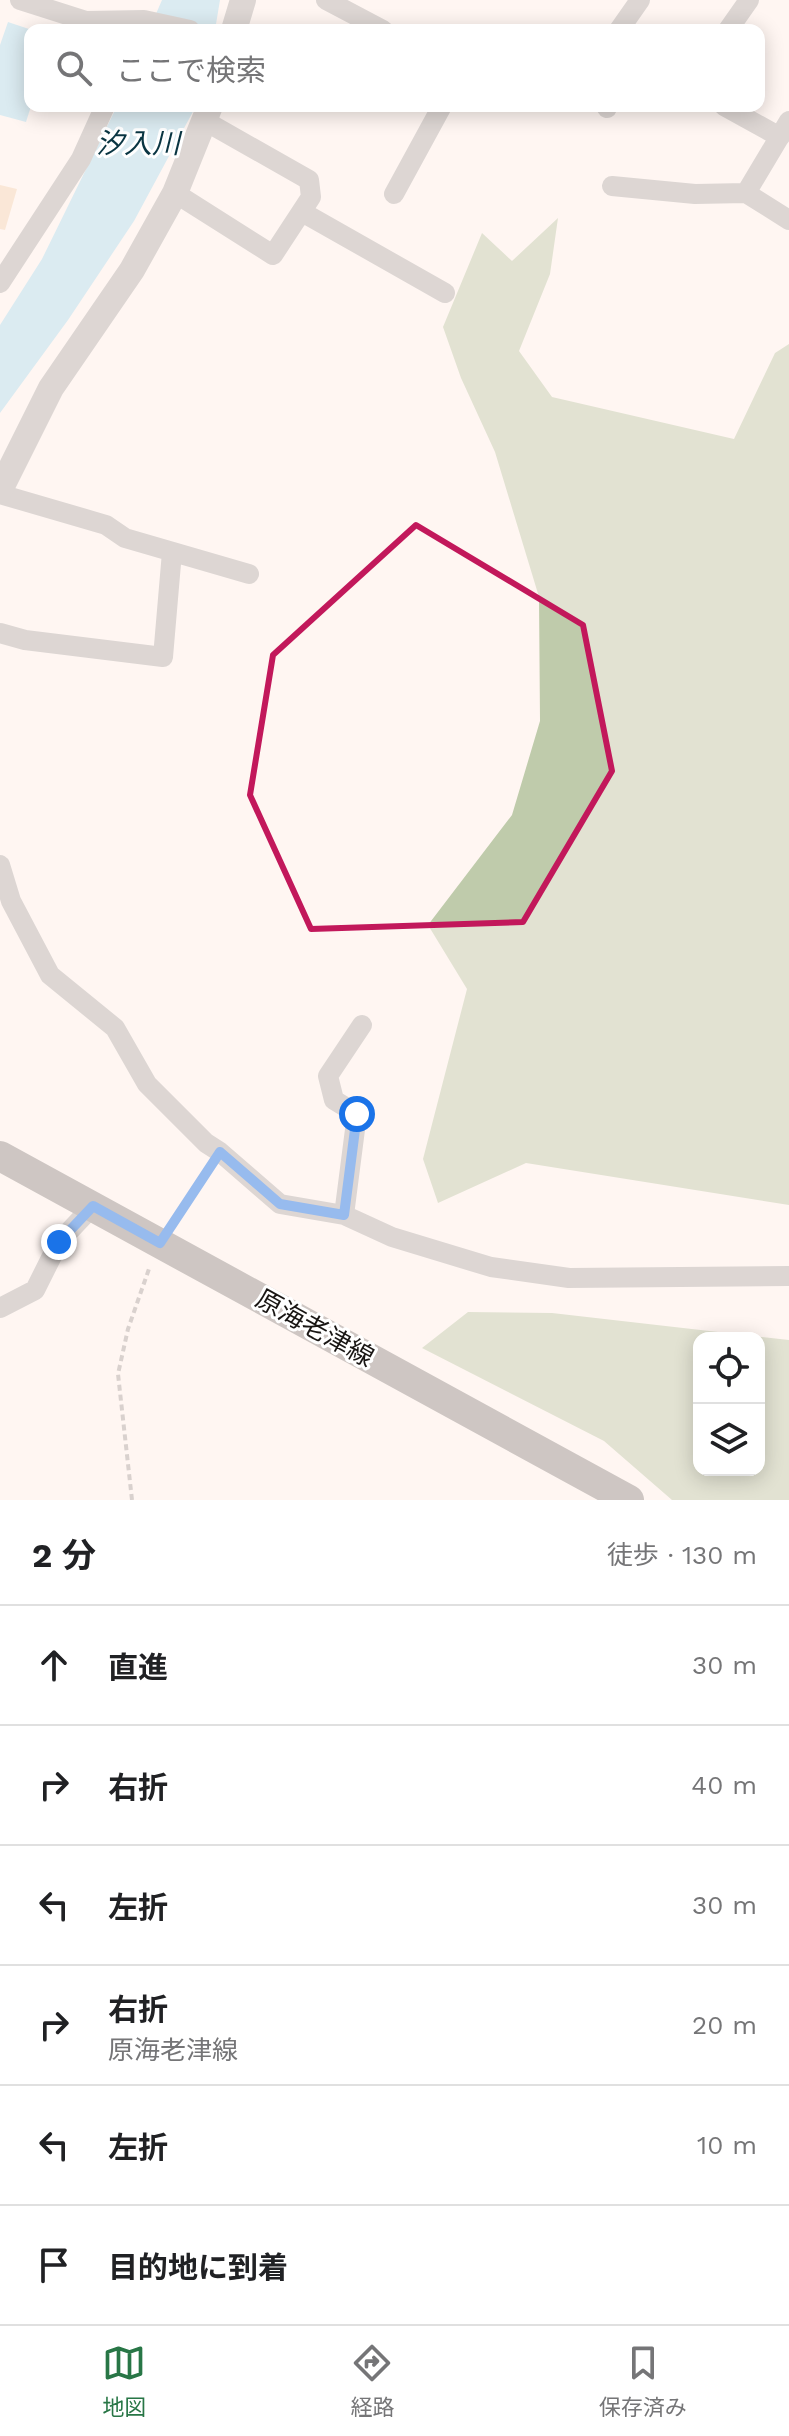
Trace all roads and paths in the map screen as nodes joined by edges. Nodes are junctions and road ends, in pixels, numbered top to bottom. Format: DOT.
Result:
graph roads {
  1 [pos="20,0"];
  2 [pos="243,0"];
  3 [pos="326,0"];
  4 [pos="640,0"];
  5 [pos="749,0"];
  6 [pos="145,24"];
  7 [pos="236,24"];
  8 [pos="372,24"];
  9 [pos="623,24"];
  10 [pos="732,24"];
  11 [pos="102,112"];
  12 [pos="439,112"];
  13 [pos="740,112"];
  14 [pos="208,113"];
  15 [pos="784,129"];
  16 [pos="612,186"];
  17 [pos="175,193"];
  18 [pos="746,193"];
  19 [pos="394,194"];
  20 [pos="302,212"];
  21 [pos="789,220"];
  22 [pos="0,283"];
  23 [pos="445,293"];
  24 [pos="0,492"];
  25 [pos="172,552"];
  26 [pos="249,574"];
  27 [pos="0,633"];
  28 [pos="0,865"];
  29 [pos="362,1025"];
  30 [pos="220,1152"];
  31 [pos="0,1156"];
  32 [pos="93,1206"];
  33 [pos="344,1215"];
  34 [pos="160,1243"];
  35 [pos="789,1276"];
  36 [pos="0,1308"];
  37 [pos="132,1500"];
  38 [pos="629,1500"];
  1 -- 6 [label="street"];
  2 -- 7 [label="street"];
  3 -- 8 [label="street"];
  4 -- 9 [label="street"];
  5 -- 10 [label="street"];
  11 -- 22 [label="street"];
  12 -- 19 [label="street"];
  13 -- 15 [label="street"];
  14 -- 17 [label="street"];
  14 -- 20 [label="street"];
  15 -- 18 [label="street"];
  16 -- 18 [label="street"];
  17 -- 20 [label="street"];
  17 -- 24 [label="street"];
  18 -- 21 [label="street"];
  20 -- 23 [label="street"];
  24 -- 25 [label="street"];
  25 -- 26 [label="street"];
  25 -- 27 [label="street"];
  28 -- 30 [label="street"];
  29 -- 33 [label="street"];
  30 -- 33 [label="street"];
  30 -- 34 [label="path"];
  31 -- 32 [label="main road, 原海老津線"];
  32 -- 34 [label="main road, 原海老津線"];
  32 -- 36 [label="street"];
  33 -- 35 [label="street"];
  34 -- 37 [label="path"];
  34 -- 38 [label="main road, 原海老津線"];
}
